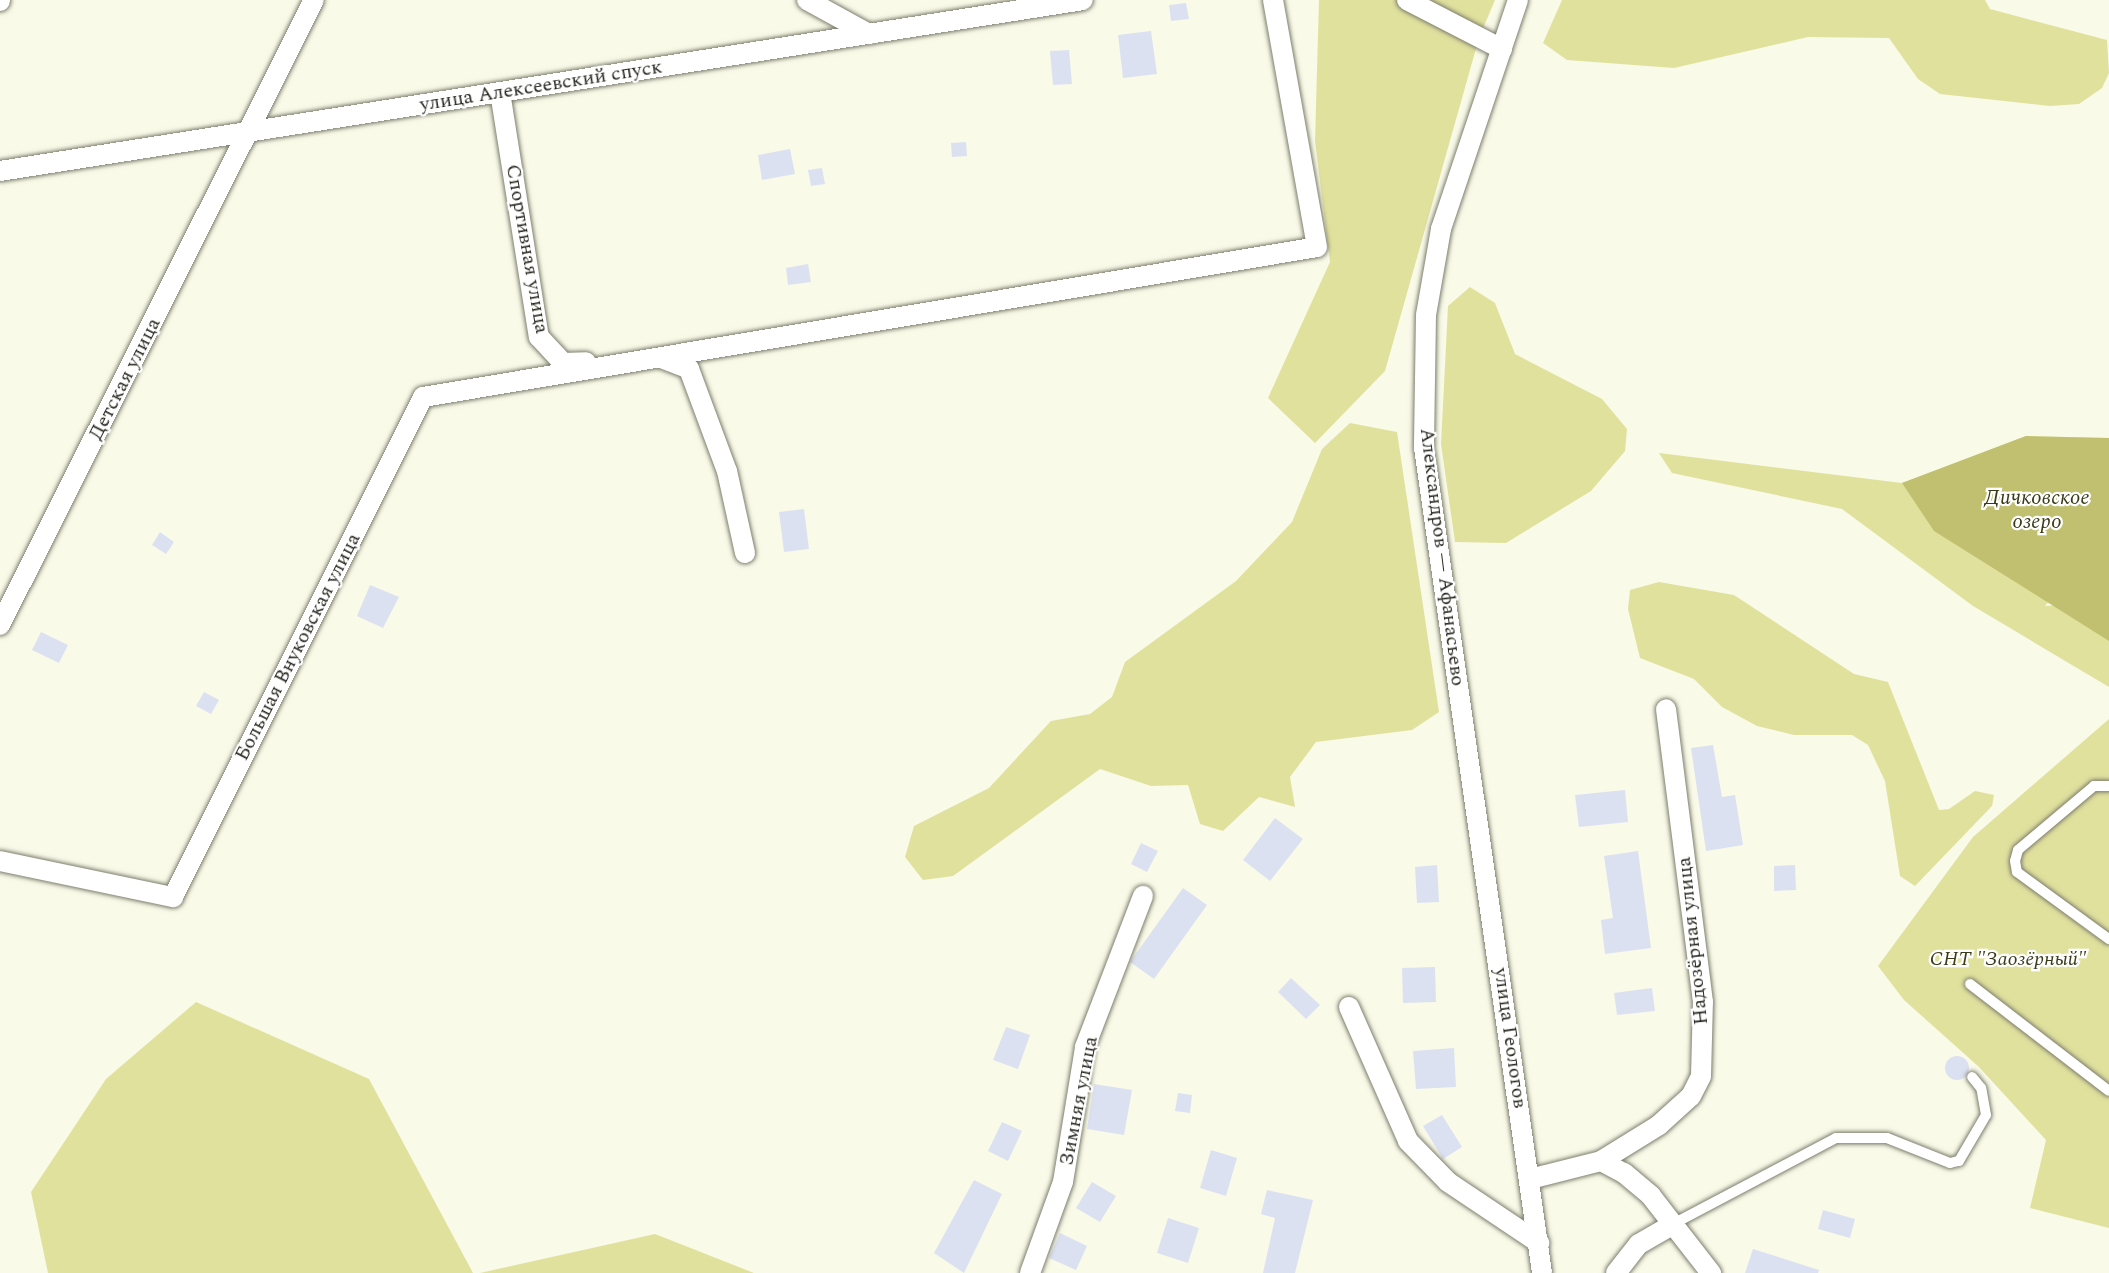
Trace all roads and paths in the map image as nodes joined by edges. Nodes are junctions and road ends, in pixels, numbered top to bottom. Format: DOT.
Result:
graph roads {
  1 [pos="314,0"];
  2 [pos="807,0"];
  3 [pos="1083,0"];
  4 [pos="1273,0"];
  5 [pos="1407,0"];
  6 [pos="1518,0"];
  7 [pos="869,34"];
  8 [pos="1502,49"];
  9 [pos="500,92"];
  10 [pos="250,132"];
  11 [pos="0,171"];
  12 [pos="660,357"];
  13 [pos="746,553"];
  14 [pos="0,625"];
  15 [pos="1666,709"];
  16 [pos="2109,786"];
  17 [pos="1476,803"];
  18 [pos="0,861"];
  19 [pos="1143,896"];
  20 [pos="2109,939"];
  21 [pos="1970,984"];
  22 [pos="1349,1007"];
  23 [pos="1972,1077"];
  24 [pos="2109,1091"];
  25 [pos="1601,1161"];
  26 [pos="1530,1179"];
  27 [pos="1673,1224"];
  28 [pos="1539,1243"];
  29 [pos="1030,1273"];
  30 [pos="1542,1273"];
  31 [pos="1616,1273"];
  32 [pos="1711,1273"];
  1 -- 10 [label="street, Детская улица"];
  2 -- 7 [label="street"];
  3 -- 7 [label="street, улица Алексеевский спуск"];
  4 -- 12 [label="street"];
  5 -- 8 [label="street"];
  6 -- 8 [label="street, Александров — Афанасьево"];
  7 -- 9 [label="street, улица Алексеевский спуск"];
  8 -- 17 [label="street, Александров — Афанасьево"];
  9 -- 10 [label="street, улица Алексеевский спуск"];
  9 -- 12 [label="street, Спортивная улица"];
  10 -- 11 [label="street, улица Алексеевский спуск"];
  10 -- 14 [label="street, Детская улица"];
  12 -- 13 [label="street, Спортивная улица"];
  12 -- 18 [label="street, Большая Внуковская улица"];
  15 -- 25 [label="street, Надозёрная улица"];
  16 -- 20 [label="lane"];
  17 -- 26 [label="street, улица Геологов"];
  19 -- 29 [label="street, Зимняя улица"];
  21 -- 24 [label="lane"];
  22 -- 28 [label="street"];
  23 -- 27 [label="lane"];
  25 -- 26 [label="street, Надозёрная улица"];
  25 -- 27 [label="street"];
  26 -- 28 [label="street, улица Геологов"];
  27 -- 31 [label="street"];
  27 -- 32 [label="street"];
  28 -- 30 [label="street, улица Геологов"];
}
